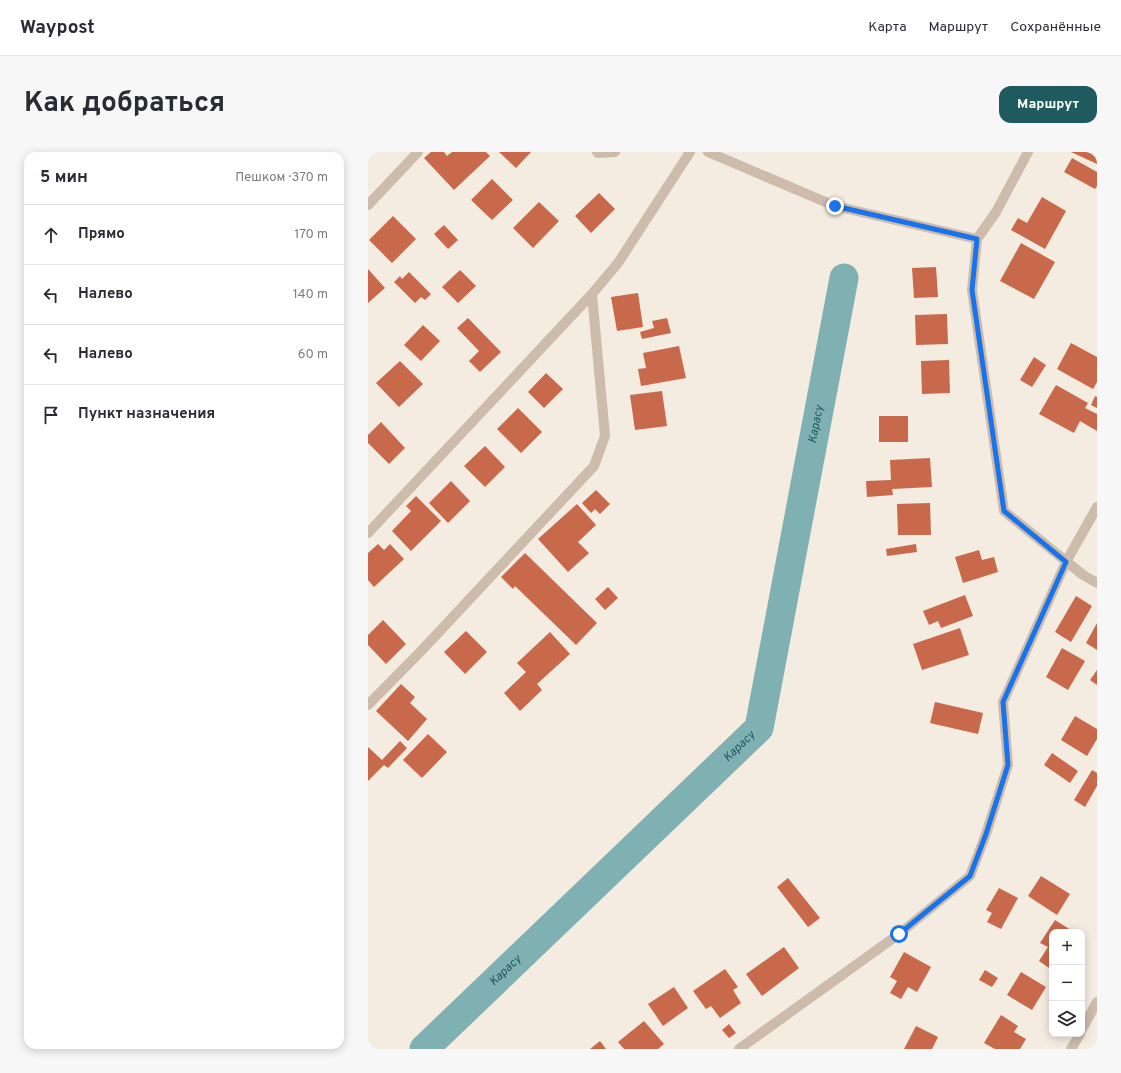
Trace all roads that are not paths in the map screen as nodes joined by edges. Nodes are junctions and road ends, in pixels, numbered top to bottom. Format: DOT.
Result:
graph roads {
  1 [pos="418,152"];
  2 [pos="597,152"];
  3 [pos="615,152"];
  4 [pos="690,152"];
  5 [pos="708,152"];
  6 [pos="1028,152"];
  7 [pos="368,205"];
  8 [pos="977,239"];
  9 [pos="592,294"];
  10 [pos="1097,507"];
  11 [pos="368,533"];
  12 [pos="1066,562"];
  13 [pos="1097,583"];
  14 [pos="368,704"];
  15 [pos="1097,1002"];
  16 [pos="1085,1024"];
  17 [pos="1078,1037"];
  18 [pos="740,1049"];
  19 [pos="1071,1049"];
  1 -- 7 [label="street"];
  2 -- 3 [label="street"];
  4 -- 9 [label="street"];
  5 -- 8 [label="street"];
  6 -- 8 [label="street"];
  8 -- 12 [label="street"];
  9 -- 11 [label="street"];
  9 -- 14 [label="street"];
  10 -- 12 [label="street"];
  12 -- 13 [label="street"];
  12 -- 18 [label="street"];
  15 -- 16 [label="street"];
  17 -- 19 [label="street"];
}
